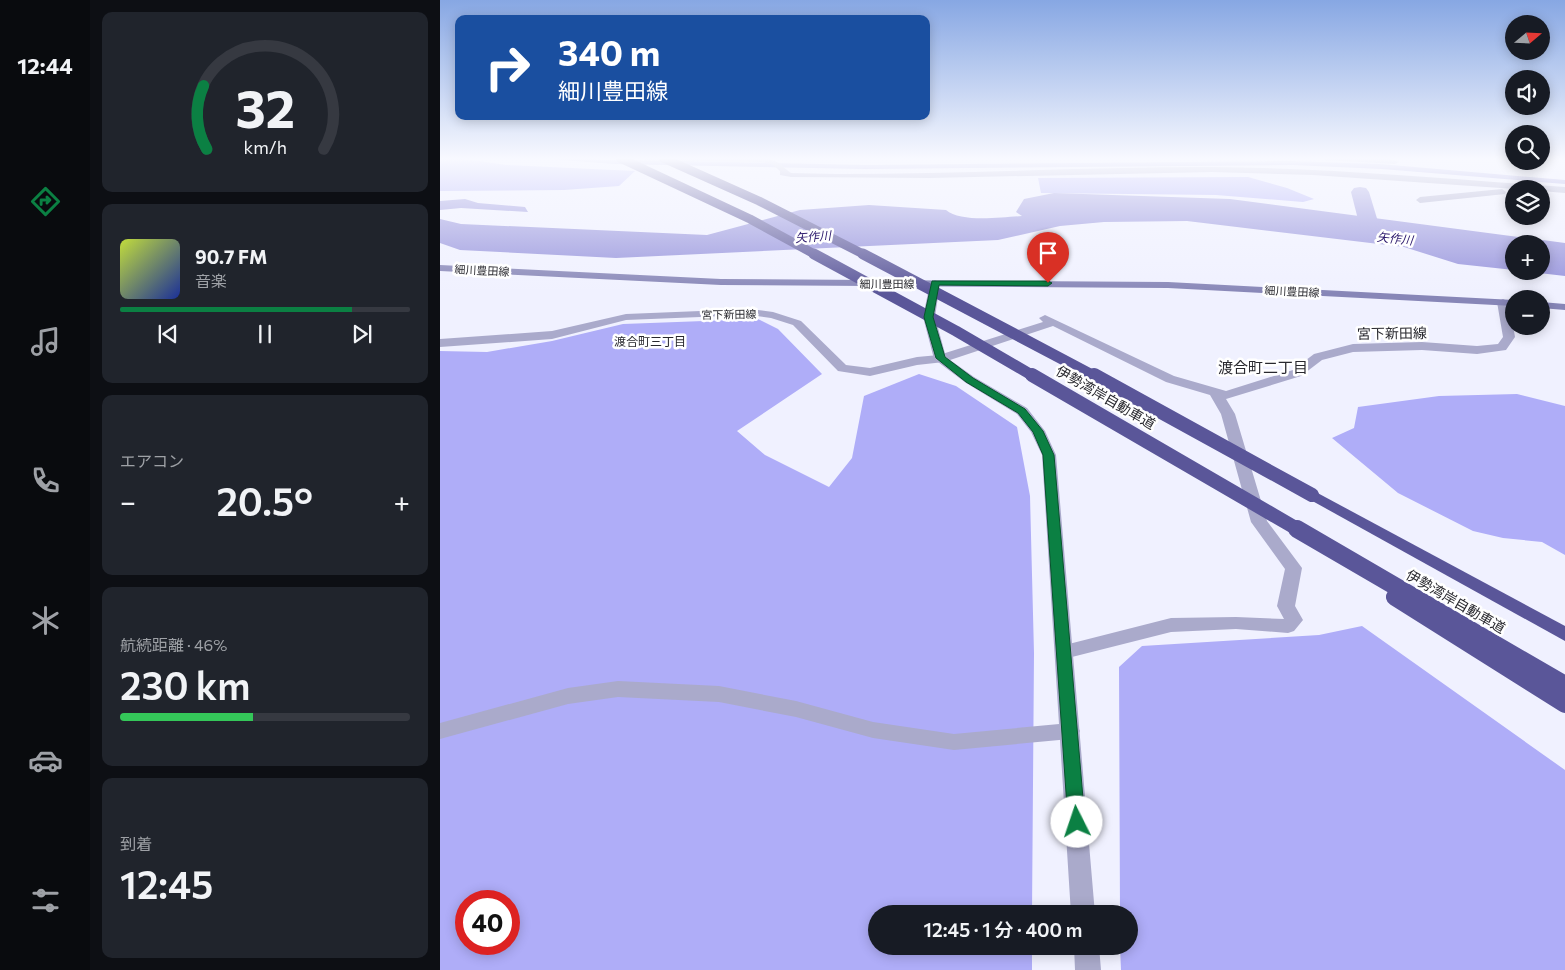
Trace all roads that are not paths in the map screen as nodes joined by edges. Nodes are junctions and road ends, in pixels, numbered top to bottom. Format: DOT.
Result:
graph roads {
  1 [pos="718,203"];
  2 [pos="762,203"];
  3 [pos="440,268"];
  4 [pos="935,283"];
  5 [pos="1505,303"];
  6 [pos="1550,306"];
  7 [pos="1565,307"];
  8 [pos="1509,335"];
  9 [pos="440,343"];
  10 [pos="940,358"];
  11 [pos="1216,393"];
  12 [pos="1158,447"];
  13 [pos="1312,495"];
  14 [pos="1565,626"];
  15 [pos="1565,634"];
  16 [pos="1064,652"];
  17 [pos="1565,685"];
  18 [pos="1565,704"];
  19 [pos="440,731"];
  20 [pos="1070,731"];
  21 [pos="1082,905"];
  22 [pos="1087,955"];
  23 [pos="1088,970"];
  1 -- 12 [label="highway, 伊勢湾岸自動車道, bridge"];
  2 -- 13 [label="highway, 伊勢湾岸自動車道, bridge"];
  3 -- 4 [label="main road, 細川豊田線"];
  4 -- 5 [label="main road, 細川豊田線"];
  4 -- 10 [label="street"];
  6 -- 7 [label="main road"];
  8 -- 11 [label="street, 宮下新田線"];
  9 -- 10 [label="street, 宮下新田線"];
  10 -- 11 [label="street, 宮下新田線"];
  10 -- 16 [label="street"];
  11 -- 16 [label="street"];
  12 -- 17 [label="highway, 伊勢湾岸自動車道, bridge"];
  12 -- 18 [label="highway, bridge"];
  13 -- 14 [label="highway"];
  13 -- 15 [label="highway, 伊勢湾岸自動車道"];
  16 -- 20 [label="street"];
  19 -- 20 [label="street"];
  20 -- 21 [label="street"];
  22 -- 23 [label="street"];
}
